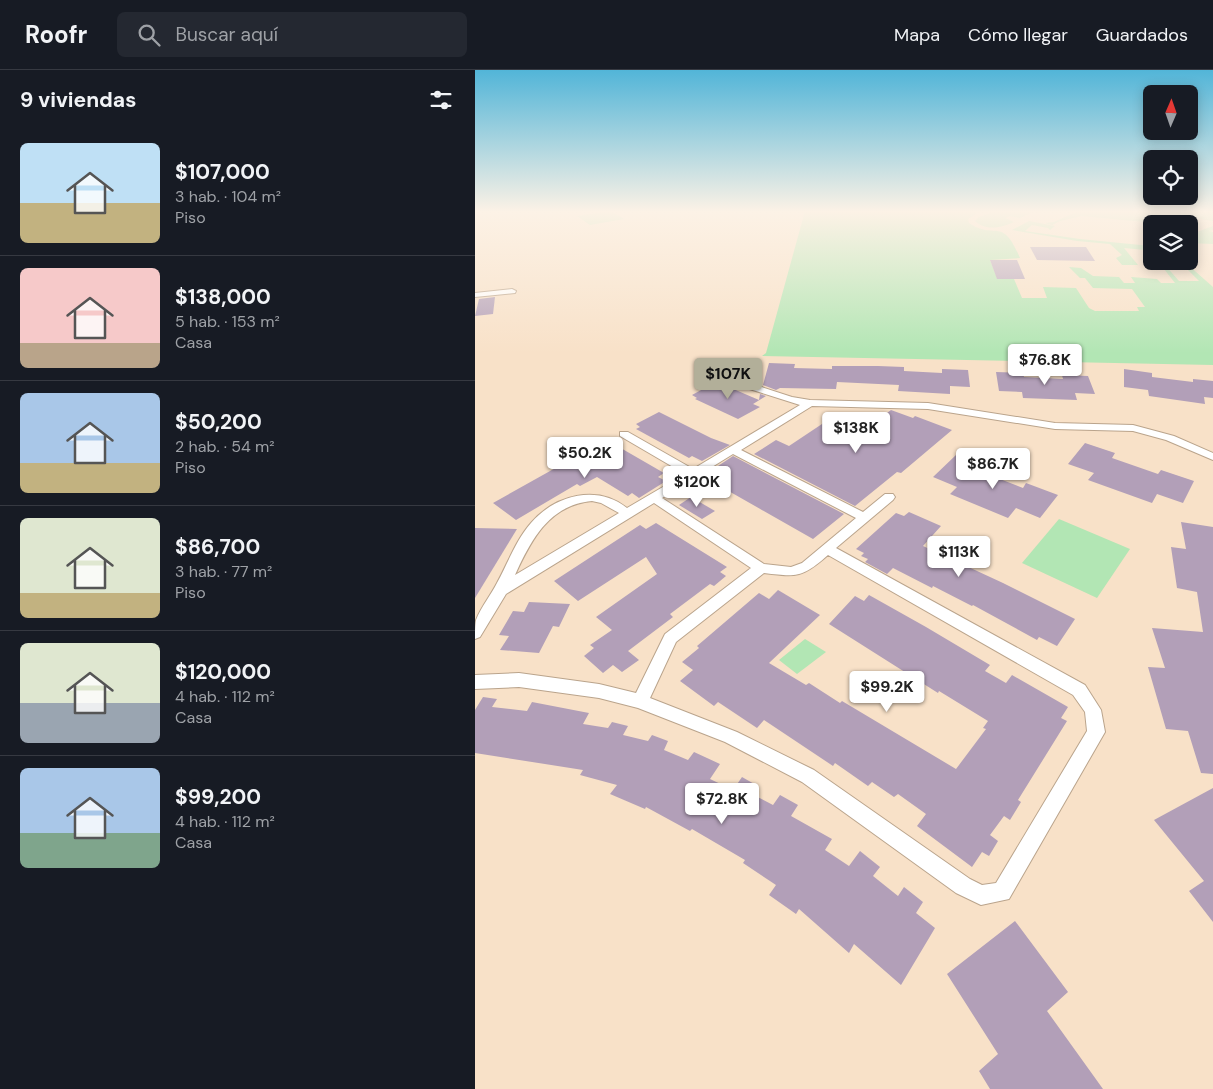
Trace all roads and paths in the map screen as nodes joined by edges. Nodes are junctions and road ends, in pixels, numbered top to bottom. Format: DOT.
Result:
graph roads {
  1 [pos="512,291"];
  2 [pos="475,295"];
  3 [pos="743,384"];
  4 [pos="810,403"];
  5 [pos="624,434"];
  6 [pos="733,450"];
  7 [pos="1213,457"];
  8 [pos="694,474"];
  9 [pos="889,497"];
  10 [pos="654,498"];
  11 [pos="627,514"];
  12 [pos="863,517"];
  13 [pos="827,549"];
  14 [pos="761,568"];
  15 [pos="500,591"];
  16 [pos="475,633"];
  17 [pos="475,682"];
  18 [pos="639,701"];
  1 -- 2 [label="street"];
  3 -- 4 [label="street"];
  4 -- 6 [label="street"];
  4 -- 7 [label="street"];
  5 -- 8 [label="street"];
  6 -- 8 [label="street"];
  6 -- 12 [label="street"];
  8 -- 10 [label="street"];
  9 -- 12 [label="street"];
  10 -- 11 [label="street"];
  10 -- 14 [label="street"];
  11 -- 15 [label="street"];
  11 -- 15 [label="street"];
  12 -- 13 [label="street"];
  13 -- 14 [label="street"];
  13 -- 18 [label="street"];
  14 -- 18 [label="street"];
  15 -- 16 [label="street"];
  17 -- 18 [label="street"];
}
